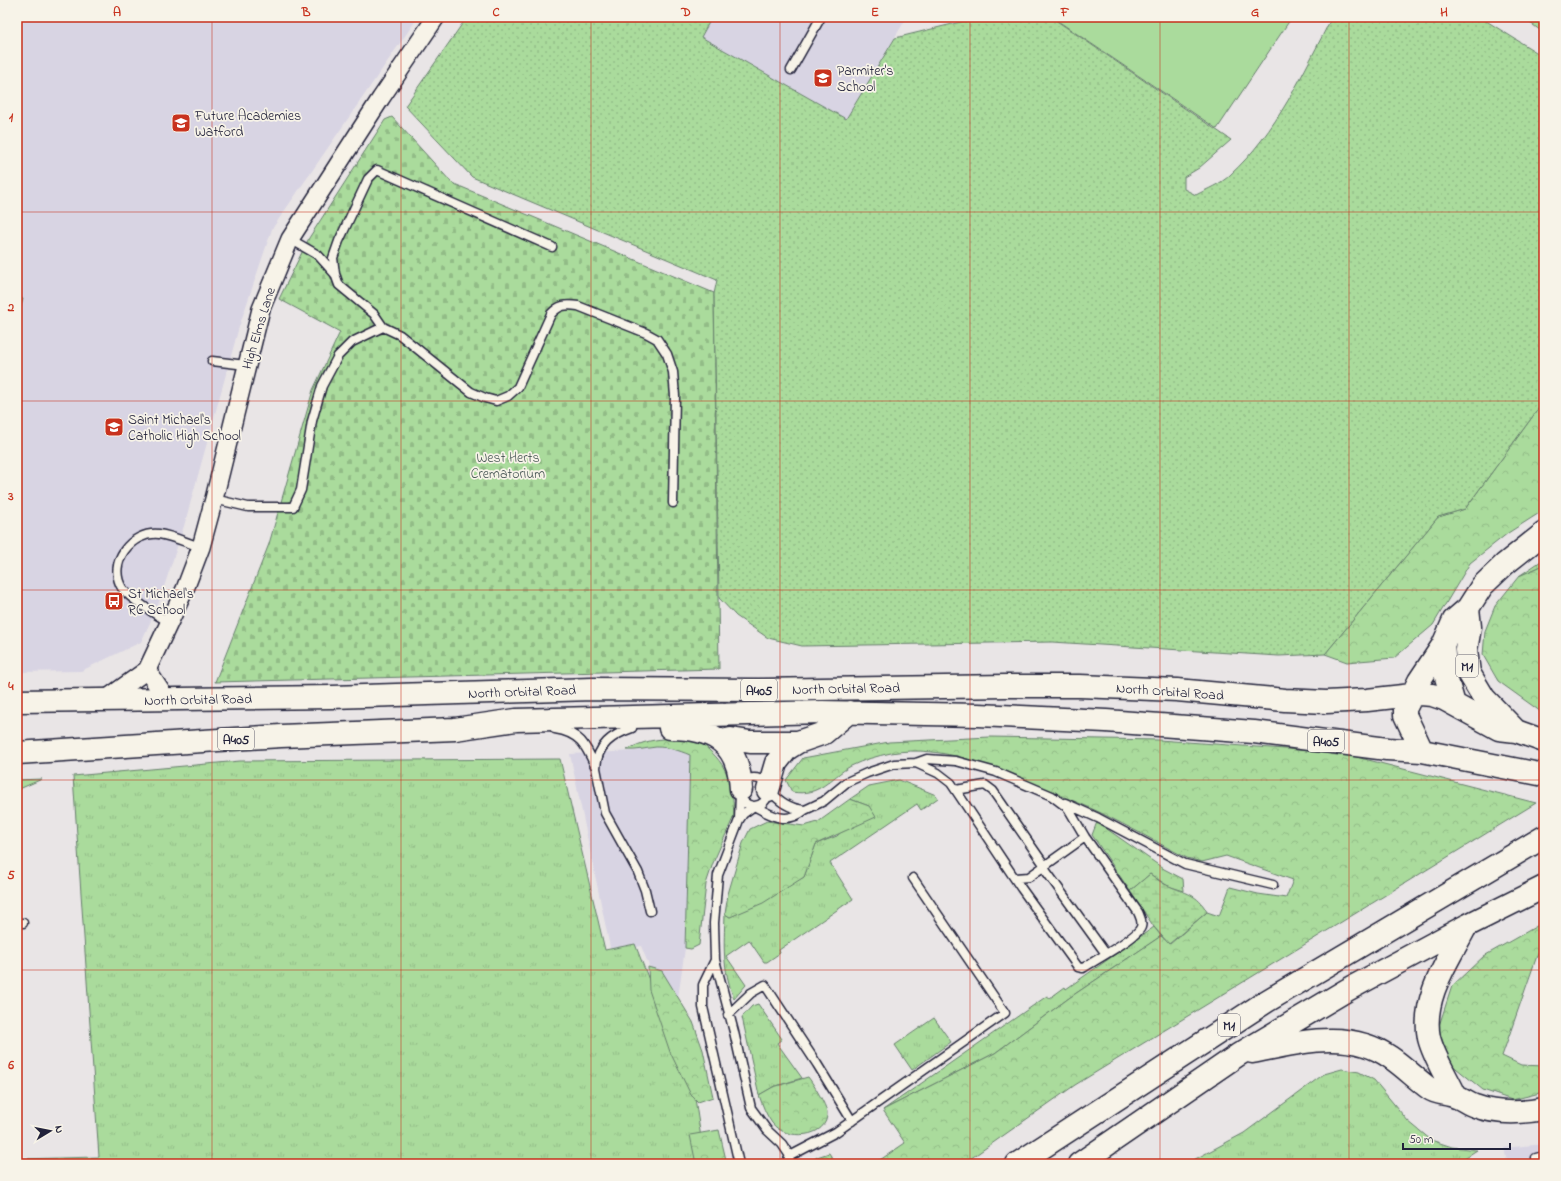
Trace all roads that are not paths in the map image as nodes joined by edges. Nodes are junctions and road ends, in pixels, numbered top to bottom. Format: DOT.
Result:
graph roads {
  1 [pos="436,17"];
  2 [pos="821,17"];
  3 [pos="791,70"];
  4 [pos="290,239"];
  5 [pos="552,247"];
  6 [pos="334,274"];
  7 [pos="383,327"];
  8 [pos="212,361"];
  9 [pos="246,365"];
  10 [pos="214,500"];
  11 [pos="673,503"];
  12 [pos="1544,533"];
  13 [pos="201,547"];
  14 [pos="1468,608"];
  15 [pos="169,622"];
  16 [pos="1443,645"];
  17 [pos="147,670"];
  18 [pos="1413,695"];
  19 [pos="166,699"];
  20 [pos="105,700"];
  21 [pos="17,701"];
  22 [pos="1454,704"];
  23 [pos="849,712"];
  24 [pos="632,728"];
  25 [pos="455,729"];
  26 [pos="555,729"];
  27 [pos="1516,731"];
  28 [pos="722,741"];
  29 [pos="1544,741"];
  30 [pos="798,742"];
  31 [pos="1422,750"];
  32 [pos="17,753"];
  33 [pos="916,763"];
  34 [pos="596,768"];
  35 [pos="1544,775"];
  36 [pos="768,790"];
  37 [pos="956,790"];
  38 [pos="741,791"];
  39 [pos="1060,801"];
  40 [pos="754,806"];
  41 [pos="805,810"];
  42 [pos="739,820"];
  43 [pos="1544,824"];
  44 [pos="1085,837"];
  45 [pos="1544,837"];
  46 [pos="1044,867"];
  47 [pos="913,878"];
  48 [pos="1016,878"];
  49 [pos="1273,885"];
  50 [pos="1544,887"];
  51 [pos="1446,895"];
  52 [pos="650,911"];
  53 [pos="1466,926"];
  54 [pos="1106,954"];
  55 [pos="715,960"];
  56 [pos="728,1015"];
  57 [pos="1238,1054"];
  58 [pos="1456,1097"];
  59 [pos="1544,1109"];
  60 [pos="852,1121"];
  61 [pos="788,1160"];
  62 [pos="739,1164"];
  63 [pos="1017,1164"];
  64 [pos="1079,1164"];
  1 -- 4 [label="street, High Elms Lane"];
  2 -- 3 [label="lane"];
  4 -- 6 [label="lane"];
  4 -- 9 [label="street, High Elms Lane"];
  5 -- 6 [label="lane"];
  6 -- 7 [label="lane"];
  7 -- 10 [label="lane"];
  7 -- 11 [label="lane"];
  8 -- 9 [label="lane"];
  9 -- 10 [label="street, High Elms Lane"];
  10 -- 13 [label="street, High Elms Lane"];
  12 -- 14 [label="highway, M1"];
  13 -- 15 [label="street, High Elms Lane"];
  13 -- 15 [label="lane"];
  14 -- 16 [label="highway, M1"];
  14 -- 27 [label="highway, M1"];
  15 -- 17 [label="street, High Elms Lane"];
  16 -- 18 [label="highway, M1"];
  16 -- 22 [label="highway, M1"];
  17 -- 19 [label="street"];
  17 -- 20 [label="street, High Elms Lane"];
  18 -- 19 [label="highway, North Orbital Road / A405"];
  18 -- 22 [label="highway, North Orbital Road / A405"];
  18 -- 31 [label="highway"];
  19 -- 20 [label="highway, North Orbital Road / A405"];
  20 -- 21 [label="highway, North Orbital Road / A405"];
  22 -- 27 [label="highway, North Orbital Road / A405"];
  23 -- 25 [label="highway, North Orbital Road / A405"];
  23 -- 30 [label="highway"];
  23 -- 31 [label="highway, North Orbital Road / A405"];
  24 -- 26 [label="highway, A405"];
  24 -- 28 [label="highway, A405"];
  24 -- 34 [label="lane"];
  25 -- 26 [label="highway, A405"];
  25 -- 32 [label="highway, North Orbital Road / A405"];
  26 -- 34 [label="lane"];
  27 -- 29 [label="highway, North Orbital Road / A405"];
  28 -- 30 [label="highway"];
  28 -- 38 [label="highway, A405"];
  30 -- 36 [label="highway"];
  31 -- 35 [label="highway, North Orbital Road / A405"];
  33 -- 37 [label="lane"];
  33 -- 39 [label="lane"];
  33 -- 41 [label="lane"];
  34 -- 52 [label="lane"];
  36 -- 38 [label="lane"];
  36 -- 40 [label="lane"];
  36 -- 41 [label="lane"];
  37 -- 46 [label="lane"];
  37 -- 48 [label="lane"];
  38 -- 40 [label="lane"];
  38 -- 42 [label="lane"];
  39 -- 44 [label="lane"];
  39 -- 49 [label="lane"];
  40 -- 41 [label="lane"];
  40 -- 42 [label="lane"];
  42 -- 55 [label="lane"];
  43 -- 51 [label="highway, M1"];
  44 -- 46 [label="lane"];
  44 -- 54 [label="lane"];
  45 -- 51 [label="highway, M1"];
  46 -- 48 [label="lane"];
  46 -- 54 [label="lane"];
  47 -- 60 [label="lane"];
  48 -- 54 [label="lane"];
  50 -- 53 [label="highway, M1"];
  51 -- 63 [label="highway, M1"];
  53 -- 57 [label="highway, M1"];
  53 -- 58 [label="highway"];
  55 -- 56 [label="lane"];
  55 -- 62 [label="lane"];
  56 -- 60 [label="lane"];
  56 -- 61 [label="lane"];
  57 -- 58 [label="highway, M1"];
  57 -- 64 [label="highway, M1"];
  58 -- 59 [label="highway, M1"];
  60 -- 61 [label="lane"];
}
